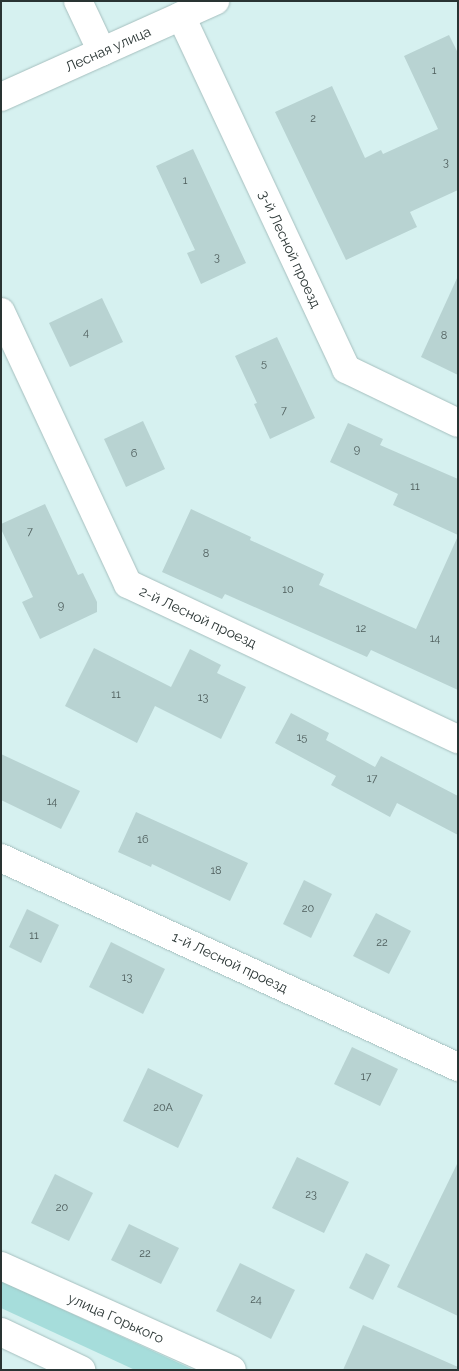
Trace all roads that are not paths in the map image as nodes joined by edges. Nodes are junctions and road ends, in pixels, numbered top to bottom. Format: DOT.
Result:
graph roads {
  1 [pos="78,1"];
  2 [pos="215,1"];
  3 [pos="181,16"];
  4 [pos="102,52"];
  5 [pos="1,96"];
  6 [pos="1,312"];
  7 [pos="458,423"];
  8 [pos="458,739"];
  9 [pos="1,858"];
  10 [pos="458,1066"];
  11 [pos="1,1266"];
  12 [pos="1,1332"];
  13 [pos="81,1370"];
  14 [pos="232,1370"];
  1 -- 4 [label="street"];
  2 -- 3 [label="street, Лесная улица"];
  3 -- 4 [label="street, Лесная улица"];
  3 -- 7 [label="street, 3-й Лесной проезд"];
  4 -- 5 [label="street, Лесная улица"];
  6 -- 8 [label="street, 2-й Лесной проезд"];
  9 -- 10 [label="street, 1-й Лесной проезд"];
  11 -- 14 [label="street, улица Горького"];
  12 -- 13 [label="street"];
}
